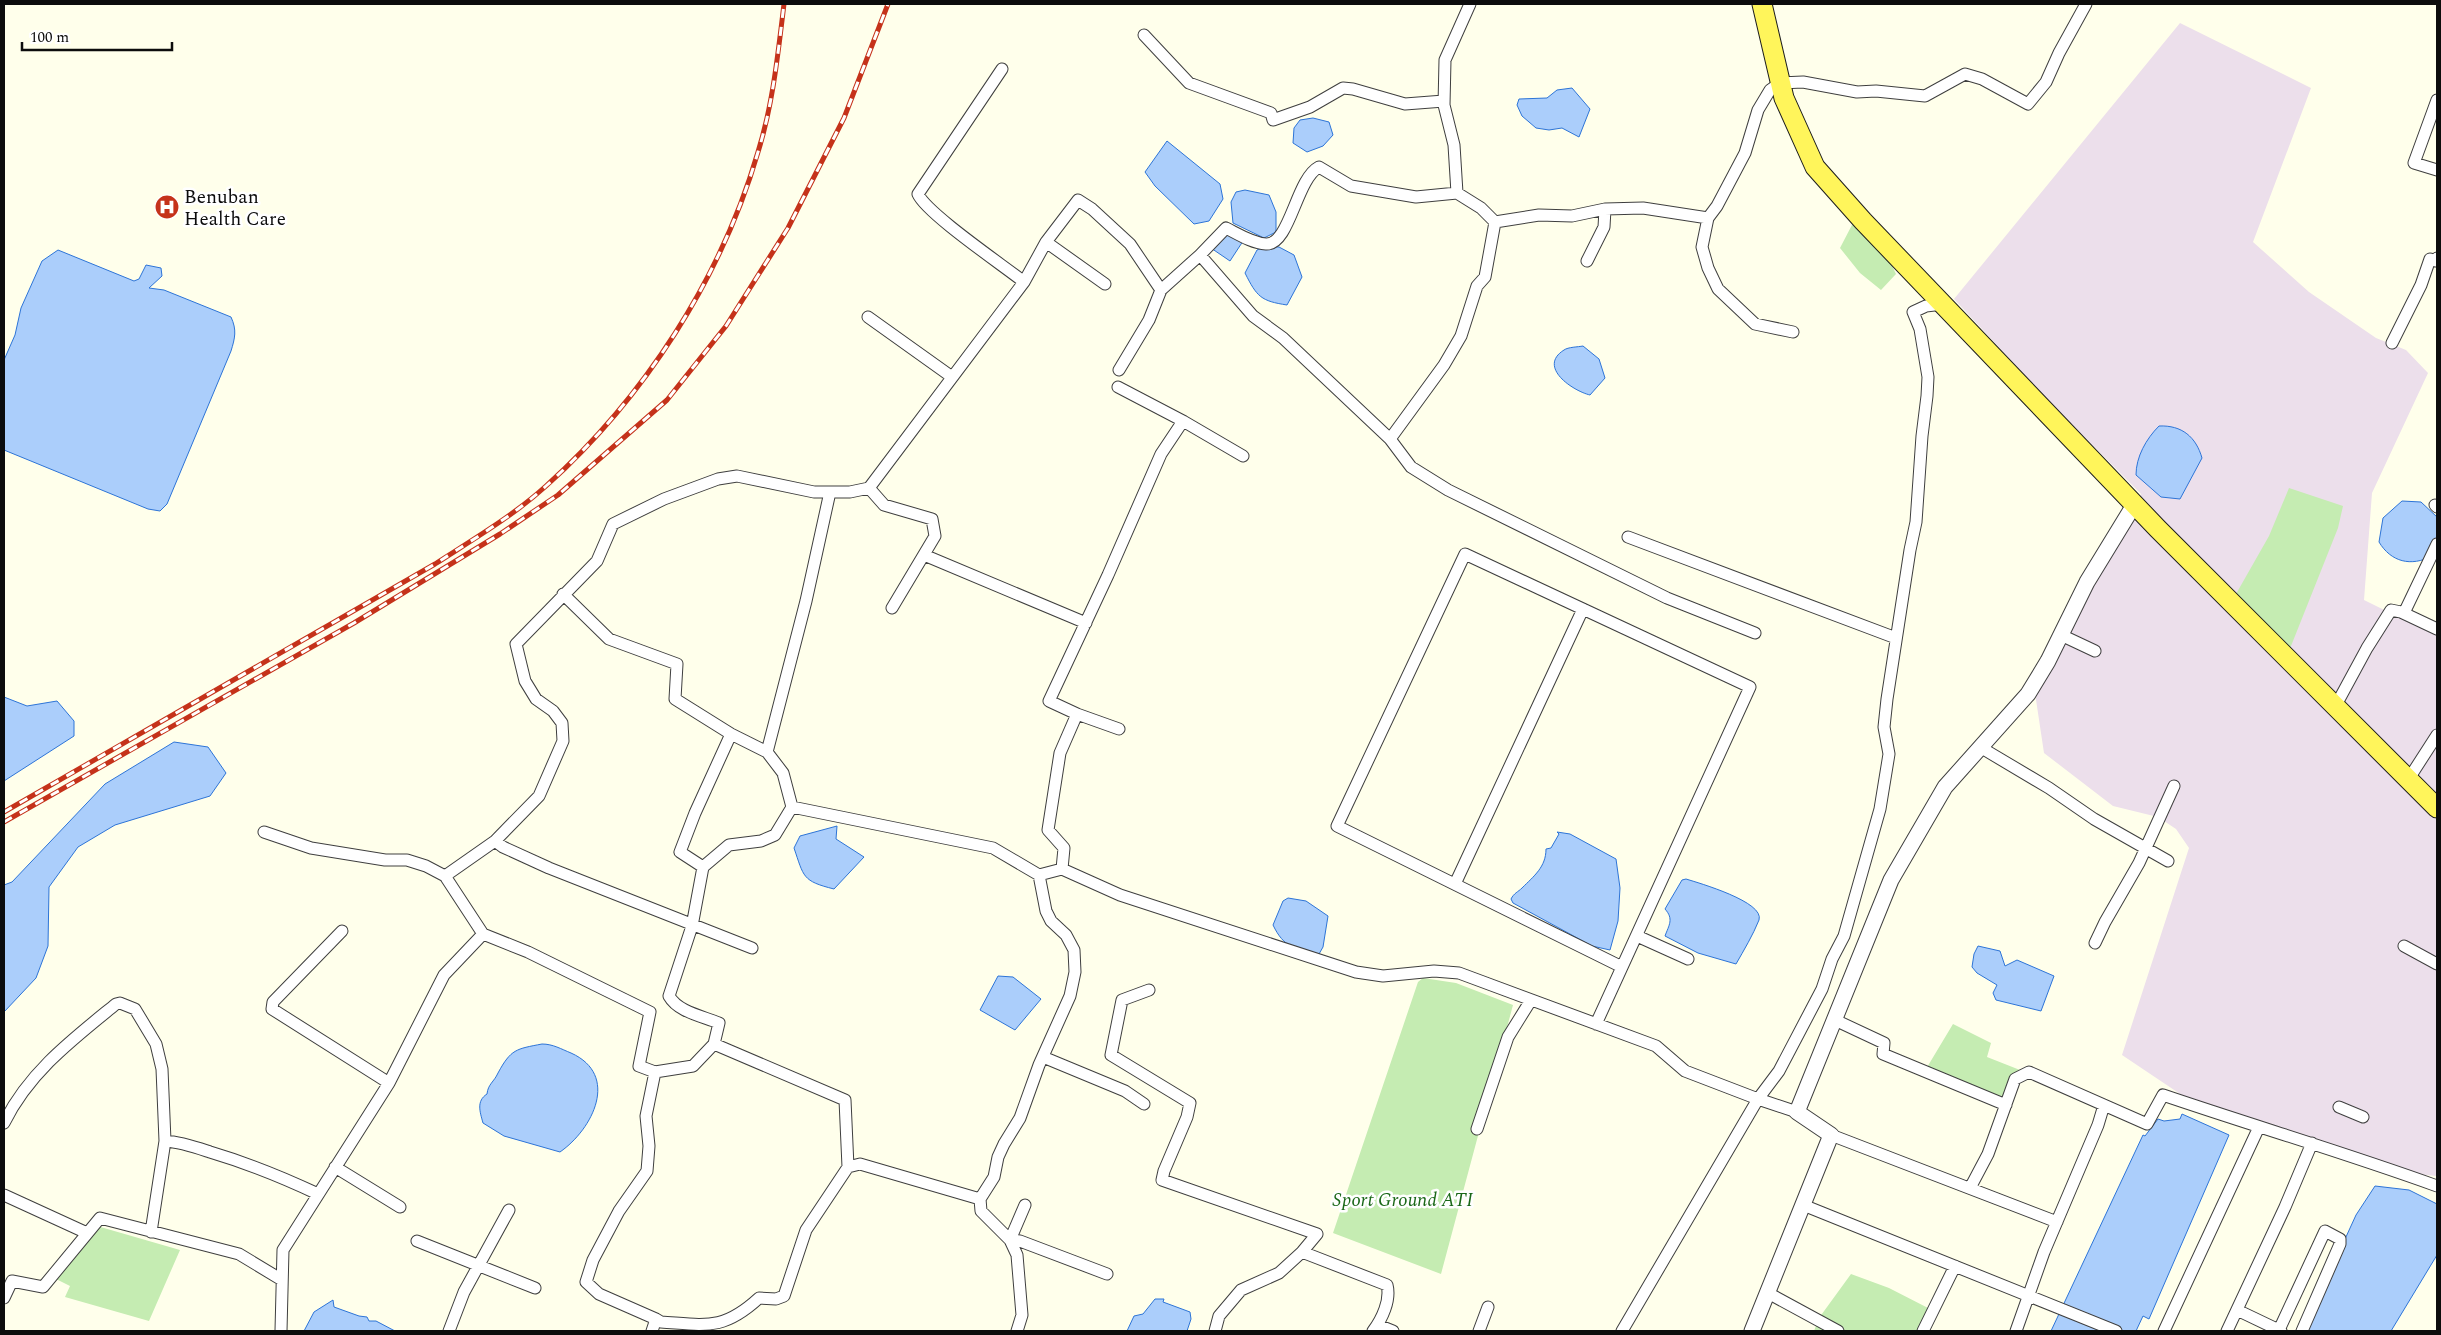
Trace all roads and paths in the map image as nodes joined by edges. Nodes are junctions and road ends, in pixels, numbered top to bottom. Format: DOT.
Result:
graph roads {
  1 [pos="1470,4"];
  2 [pos="1762,4"];
  3 [pos="2086,4"];
  4 [pos="1144,35"];
  5 [pos="1002,69"];
  6 [pos="1780,83"];
  7 [pos="2437,100"];
  8 [pos="1444,101"];
  9 [pos="2437,170"];
  10 [pos="1457,193"];
  11 [pos="1605,209"];
  12 [pos="1708,218"];
  13 [pos="1495,222"];
  14 [pos="1046,242"];
  15 [pos="1200,254"];
  16 [pos="2437,258"];
  17 [pos="1587,261"];
  18 [pos="1024,282"];
  19 [pos="1105,284"];
  20 [pos="1161,290"];
  21 [pos="1942,304"];
  22 [pos="868,317"];
  23 [pos="1793,332"];
  24 [pos="2392,344"];
  25 [pos="1119,370"];
  26 [pos="952,376"];
  27 [pos="1118,387"];
  28 [pos="1183,421"];
  29 [pos="1390,439"];
  30 [pos="1243,456"];
  31 [pos="869,488"];
  32 [pos="830,492"];
  33 [pos="2134,505"];
  34 [pos="1628,537"];
  35 [pos="2437,544"];
  36 [pos="924,554"];
  37 [pos="563,594"];
  38 [pos="892,608"];
  39 [pos="1583,609"];
  40 [pos="2404,613"];
  41 [pos="1086,623"];
  42 [pos="2437,629"];
  43 [pos="1755,634"];
  44 [pos="2061,635"];
  45 [pos="1896,638"];
  46 [pos="2095,651"];
  47 [pos="2335,707"];
  48 [pos="1077,714"];
  49 [pos="1119,728"];
  50 [pos="731,734"];
  51 [pos="2437,735"];
  52 [pos="1980,747"];
  53 [pos="767,752"];
  54 [pos="2408,780"];
  55 [pos="2174,786"];
  56 [pos="792,807"];
  57 [pos="2437,808"];
  58 [pos="264,832"];
  59 [pos="495,841"];
  60 [pos="2144,847"];
  61 [pos="2168,861"];
  62 [pos="703,867"];
  63 [pos="1062,869"];
  64 [pos="1039,875"];
  65 [pos="445,876"];
  66 [pos="1455,884"];
  67 [pos="692,926"];
  68 [pos="342,931"];
  69 [pos="483,934"];
  70 [pos="1637,936"];
  71 [pos="2095,943"];
  72 [pos="2404,946"];
  73 [pos="752,948"];
  74 [pos="1688,959"];
  75 [pos="2437,964"];
  76 [pos="1622,967"];
  77 [pos="1149,990"];
  78 [pos="1531,1000"];
  79 [pos="1835,1020"];
  80 [pos="1596,1024"];
  81 [pos="714,1044"];
  82 [pos="1043,1057"];
  83 [pos="655,1072"];
  84 [pos="389,1082"];
  85 [pos="4,1096"];
  86 [pos="1758,1099"];
  87 [pos="14,1103"];
  88 [pos="1144,1104"];
  89 [pos="2006,1105"];
  90 [pos="2104,1105"];
  91 [pos="2339,1107"];
  92 [pos="1797,1112"];
  93 [pos="2362,1117"];
  94 [pos="4,1123"];
  95 [pos="2259,1127"];
  96 [pos="1477,1129"];
  97 [pos="1831,1135"];
  98 [pos="165,1141"];
  99 [pos="2312,1143"];
  100 [pos="335,1167"];
  101 [pos="848,1167"];
  102 [pos="2437,1186"];
  103 [pos="1970,1188"];
  104 [pos="318,1194"];
  105 [pos="4,1195"];
  106 [pos="980,1199"];
  107 [pos="1803,1204"];
  108 [pos="1026,1205"];
  109 [pos="400,1207"];
  110 [pos="509,1210"];
  111 [pos="2057,1222"];
  112 [pos="151,1232"];
  113 [pos="87,1233"];
  114 [pos="1010,1240"];
  115 [pos="417,1241"];
  116 [pos="1302,1252"];
  117 [pos="481,1266"];
  118 [pos="1955,1266"];
  119 [pos="1107,1274"];
  120 [pos="282,1280"];
  121 [pos="535,1288"];
  122 [pos="1768,1293"];
  123 [pos="2029,1296"];
  124 [pos="4,1298"];
  125 [pos="1488,1307"];
  126 [pos="2236,1310"];
  127 [pos="656,1320"];
  128 [pos="1375,1328"];
  129 [pos="281,1331"];
  130 [pos="449,1331"];
  131 [pos="652,1331"];
  132 [pos="1017,1331"];
  133 [pos="1214,1331"];
  134 [pos="1393,1331"];
  135 [pos="1479,1331"];
  136 [pos="1622,1331"];
  137 [pos="1752,1331"];
  138 [pos="1838,1331"];
  139 [pos="1924,1331"];
  140 [pos="2016,1331"];
  141 [pos="2116,1331"];
  142 [pos="2164,1331"];
  143 [pos="2227,1331"];
  144 [pos="2280,1331"];
  145 [pos="2302,1331"];
  1 -- 8 [label="street"];
  2 -- 6 [label="main road"];
  3 -- 6 [label="street"];
  4 -- 8 [label="street"];
  5 -- 18 [label="street"];
  6 -- 12 [label="street"];
  6 -- 21 [label="main road"];
  7 -- 9 [label="street"];
  8 -- 10 [label="street"];
  10 -- 13 [label="street"];
  10 -- 15 [label="street"];
  11 -- 12 [label="street"];
  11 -- 13 [label="street"];
  11 -- 17 [label="street"];
  12 -- 23 [label="street"];
  13 -- 29 [label="street"];
  14 -- 18 [label="street"];
  14 -- 19 [label="street"];
  14 -- 20 [label="street"];
  15 -- 20 [label="street"];
  15 -- 29 [label="street"];
  16 -- 24 [label="street"];
  18 -- 26 [label="street"];
  20 -- 25 [label="street"];
  21 -- 33 [label="main road"];
  21 -- 45 [label="street"];
  22 -- 26 [label="street"];
  26 -- 31 [label="street"];
  27 -- 28 [label="street"];
  28 -- 30 [label="street"];
  28 -- 41 [label="street"];
  29 -- 43 [label="street"];
  31 -- 32 [label="street"];
  31 -- 36 [label="street"];
  32 -- 37 [label="street"];
  32 -- 53 [label="street"];
  33 -- 44 [label="street"];
  33 -- 47 [label="main road"];
  34 -- 45 [label="street"];
  35 -- 40 [label="street"];
  36 -- 38 [label="street"];
  36 -- 41 [label="street"];
  37 -- 50 [label="street"];
  37 -- 59 [label="street"];
  39 -- 66 [label="street"];
  39 -- 66 [label="street"];
  39 -- 70 [label="street"];
  40 -- 42 [label="street"];
  40 -- 47 [label="street"];
  41 -- 48 [label="street"];
  44 -- 46 [label="street"];
  44 -- 52 [label="street"];
  45 -- 86 [label="street"];
  47 -- 54 [label="main road"];
  48 -- 49 [label="street"];
  48 -- 63 [label="street"];
  50 -- 53 [label="street"];
  50 -- 62 [label="street"];
  51 -- 54 [label="street"];
  52 -- 60 [label="street"];
  52 -- 79 [label="street"];
  53 -- 56 [label="street"];
  54 -- 57 [label="main road"];
  55 -- 60 [label="street"];
  56 -- 62 [label="street"];
  56 -- 64 [label="street"];
  58 -- 65 [label="street"];
  59 -- 65 [label="street"];
  59 -- 67 [label="street"];
  60 -- 61 [label="street"];
  60 -- 71 [label="street"];
  62 -- 67 [label="street"];
  63 -- 64 [label="street"];
  63 -- 78 [label="street"];
  64 -- 82 [label="street"];
  65 -- 69 [label="street"];
  66 -- 76 [label="street"];
  67 -- 73 [label="street"];
  67 -- 81 [label="street"];
  68 -- 84 [label="street"];
  69 -- 83 [label="street"];
  69 -- 84 [label="street"];
  70 -- 74 [label="street"];
  70 -- 76 [label="street"];
  72 -- 75 [label="street"];
  76 -- 80 [label="street"];
  77 -- 116 [label="street"];
  78 -- 80 [label="street"];
  78 -- 96 [label="street"];
  79 -- 89 [label="street"];
  79 -- 92 [label="street"];
  80 -- 86 [label="street"];
  81 -- 83 [label="street"];
  81 -- 101 [label="street"];
  82 -- 88 [label="street"];
  82 -- 106 [label="street"];
  83 -- 127 [label="street"];
  84 -- 100 [label="street"];
  85 -- 87 [label="street"];
  86 -- 92 [label="street"];
  86 -- 136 [label="street"];
  87 -- 94 [label="street"];
  87 -- 98 [label="street"];
  89 -- 90 [label="street"];
  89 -- 103 [label="street"];
  90 -- 95 [label="street"];
  90 -- 111 [label="street"];
  91 -- 93 [label="street"];
  92 -- 97 [label="street"];
  95 -- 99 [label="street"];
  95 -- 142 [label="street"];
  97 -- 103 [label="street"];
  97 -- 107 [label="street"];
  98 -- 104 [label="street"];
  98 -- 112 [label="street"];
  99 -- 102 [label="street"];
  99 -- 126 [label="street"];
  100 -- 104 [label="street"];
  100 -- 109 [label="street"];
  101 -- 106 [label="street"];
  101 -- 127 [label="street"];
  103 -- 111 [label="street"];
  104 -- 120 [label="street"];
  105 -- 113 [label="street"];
  106 -- 114 [label="street"];
  107 -- 118 [label="street"];
  107 -- 122 [label="street"];
  108 -- 114 [label="street"];
  110 -- 117 [label="street"];
  111 -- 123 [label="street"];
  112 -- 113 [label="street"];
  112 -- 120 [label="street"];
  113 -- 124 [label="street"];
  114 -- 119 [label="street"];
  114 -- 132 [label="street"];
  115 -- 117 [label="street"];
  116 -- 128 [label="street"];
  116 -- 133 [label="street"];
  117 -- 121 [label="street"];
  117 -- 130 [label="street"];
  118 -- 123 [label="street"];
  118 -- 139 [label="street"];
  120 -- 129 [label="street"];
  122 -- 137 [label="street"];
  122 -- 138 [label="street"];
  123 -- 140 [label="street"];
  123 -- 141 [label="street"];
  125 -- 135 [label="street"];
  126 -- 143 [label="street"];
  126 -- 144 [label="street"];
  127 -- 131 [label="street"];
  128 -- 134 [label="street"];
  144 -- 145 [label="street"];
}
